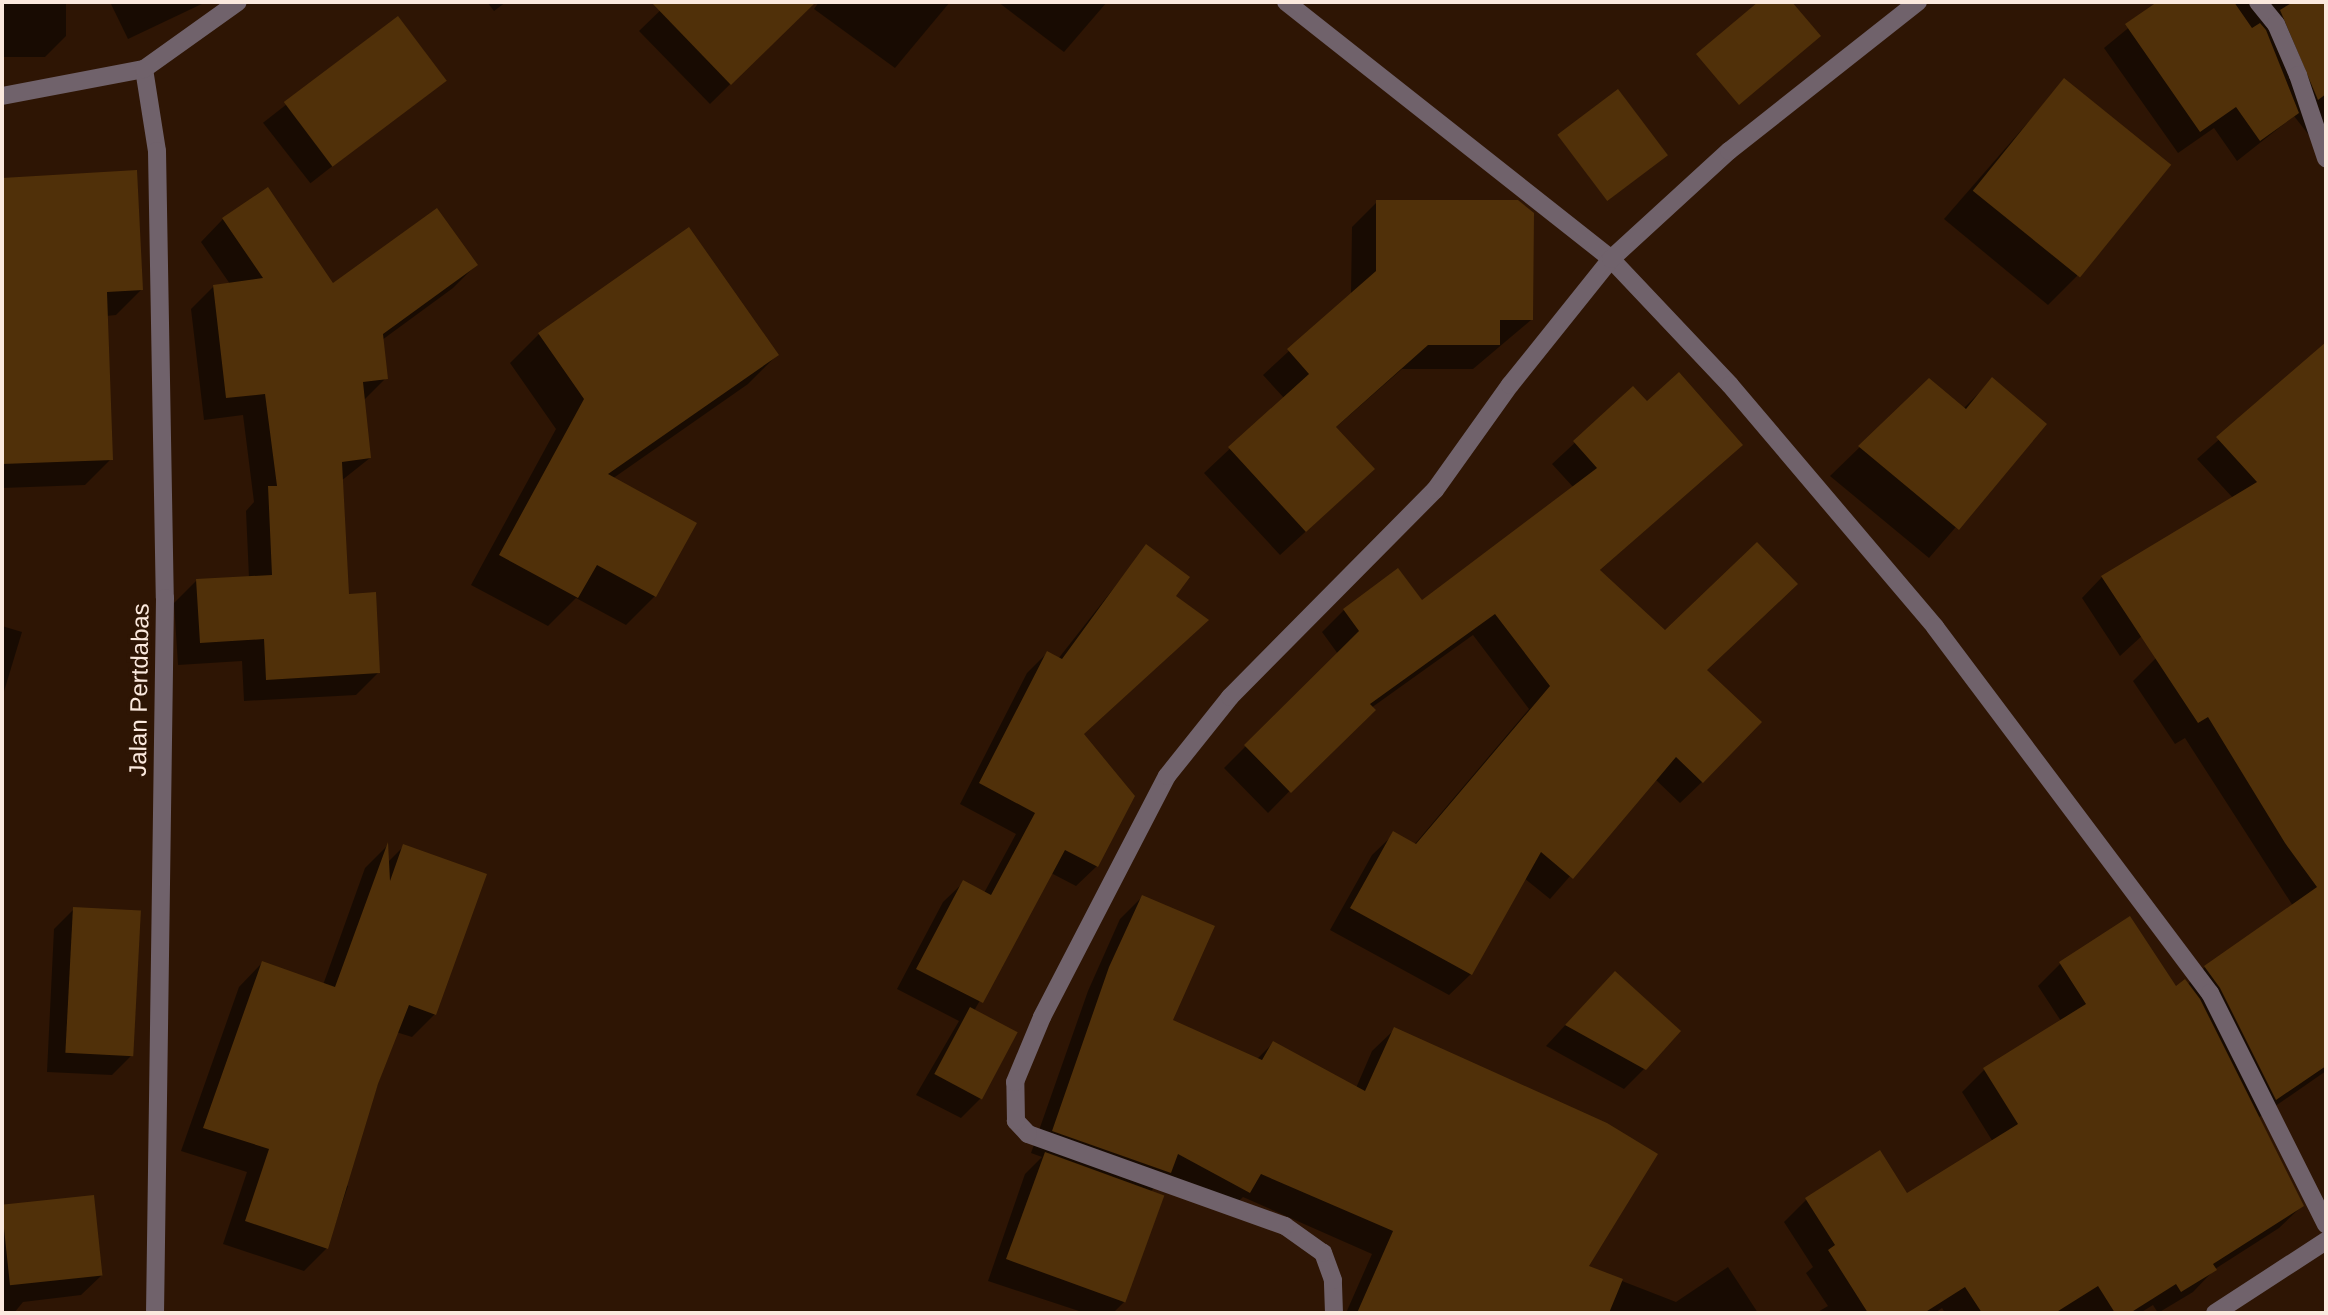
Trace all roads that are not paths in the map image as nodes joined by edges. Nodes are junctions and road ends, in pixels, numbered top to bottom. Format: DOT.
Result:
graph roads {
  1 [pos="238,2"];
  2 [pos="1286,2"];
  3 [pos="1918,2"];
  4 [pos="2258,2"];
  5 [pos="144,69"];
  6 [pos="2,96"];
  7 [pos="2326,158"];
  8 [pos="1611,259"];
  9 [pos="2326,1225"];
  10 [pos="2326,1241"];
  11 [pos="155,1313"];
  12 [pos="1334,1313"];
  13 [pos="2216,1313"];
  1 -- 5 [label="street"];
  2 -- 8 [label="street"];
  3 -- 8 [label="street"];
  4 -- 7 [label="street"];
  5 -- 6 [label="street"];
  5 -- 11 [label="street, Jalan Pertdabas"];
  8 -- 9 [label="street"];
  8 -- 12 [label="street"];
  10 -- 13 [label="street"];
}
